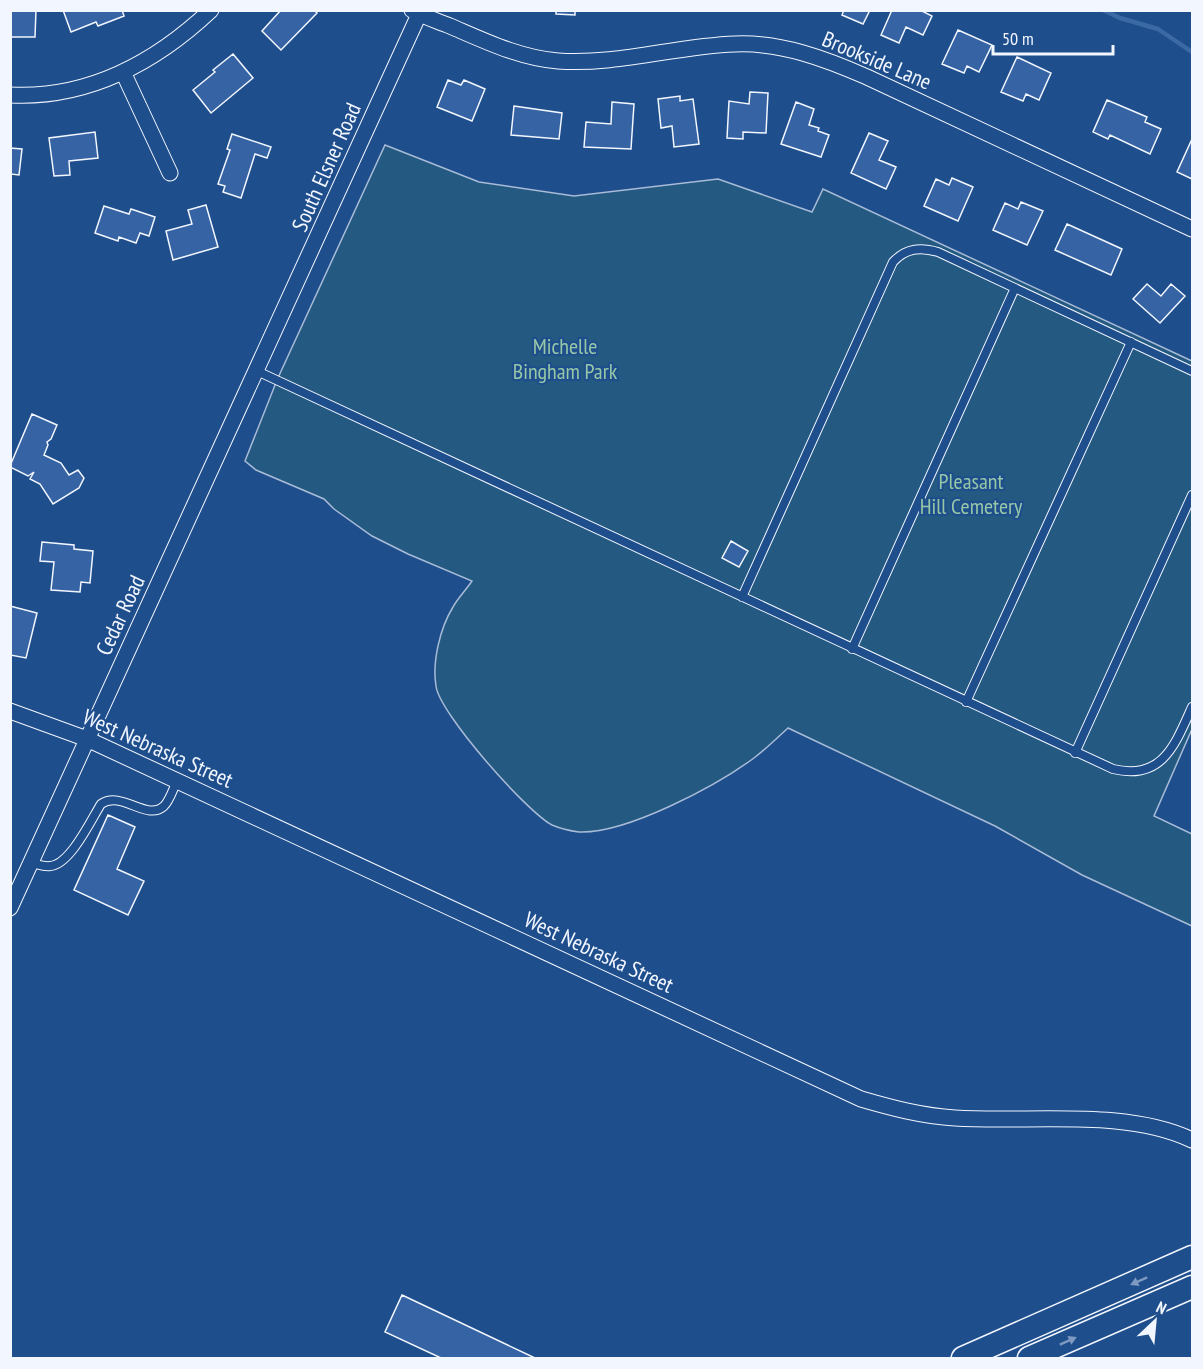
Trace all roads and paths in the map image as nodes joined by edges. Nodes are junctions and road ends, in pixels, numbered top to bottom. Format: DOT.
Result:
graph roads {
  1 [pos="211,10"];
  2 [pos="418,12"];
  3 [pos="123,72"];
  4 [pos="10,94"];
  5 [pos="170,173"];
  6 [pos="1192,229"];
  7 [pos="1015,288"];
  8 [pos="271,341"];
  9 [pos="1131,342"];
  10 [pos="1192,370"];
  11 [pos="257,371"];
  12 [pos="1192,495"];
  13 [pos="742,597"];
  14 [pos="852,649"];
  15 [pos="966,702"];
  16 [pos="1192,707"];
  17 [pos="10,711"];
  18 [pos="87,739"];
  19 [pos="1075,753"];
  20 [pos="177,781"];
  21 [pos="31,863"];
  22 [pos="10,908"];
  23 [pos="1192,1140"];
  24 [pos="1192,1257"];
  25 [pos="1192,1287"];
  26 [pos="963,1359"];
  27 [pos="1029,1359"];
  1 -- 3 [label="street"];
  2 -- 6 [label="street, Brookside Lane"];
  2 -- 8 [label="street, South Elsner Road"];
  3 -- 4 [label="street"];
  3 -- 5 [label="street"];
  7 -- 9 [label="lane"];
  7 -- 13 [label="lane"];
  7 -- 14 [label="lane"];
  8 -- 11 [label="street, Cedar Road"];
  9 -- 10 [label="lane"];
  9 -- 15 [label="lane"];
  11 -- 13 [label="lane"];
  11 -- 18 [label="street, Cedar Road"];
  12 -- 19 [label="lane"];
  13 -- 14 [label="lane"];
  14 -- 15 [label="lane"];
  15 -- 19 [label="lane"];
  16 -- 19 [label="lane"];
  17 -- 18 [label="street, West Nebraska Street"];
  18 -- 20 [label="street, West Nebraska Street"];
  18 -- 21 [label="street, Cedar Road"];
  20 -- 21 [label="lane"];
  20 -- 23 [label="street, West Nebraska Street"];
  21 -- 22 [label="street, Cedar Road"];
  24 -- 26 [label="main road, one-way"];
  27 -- 25 [label="main road, one-way"];
}
